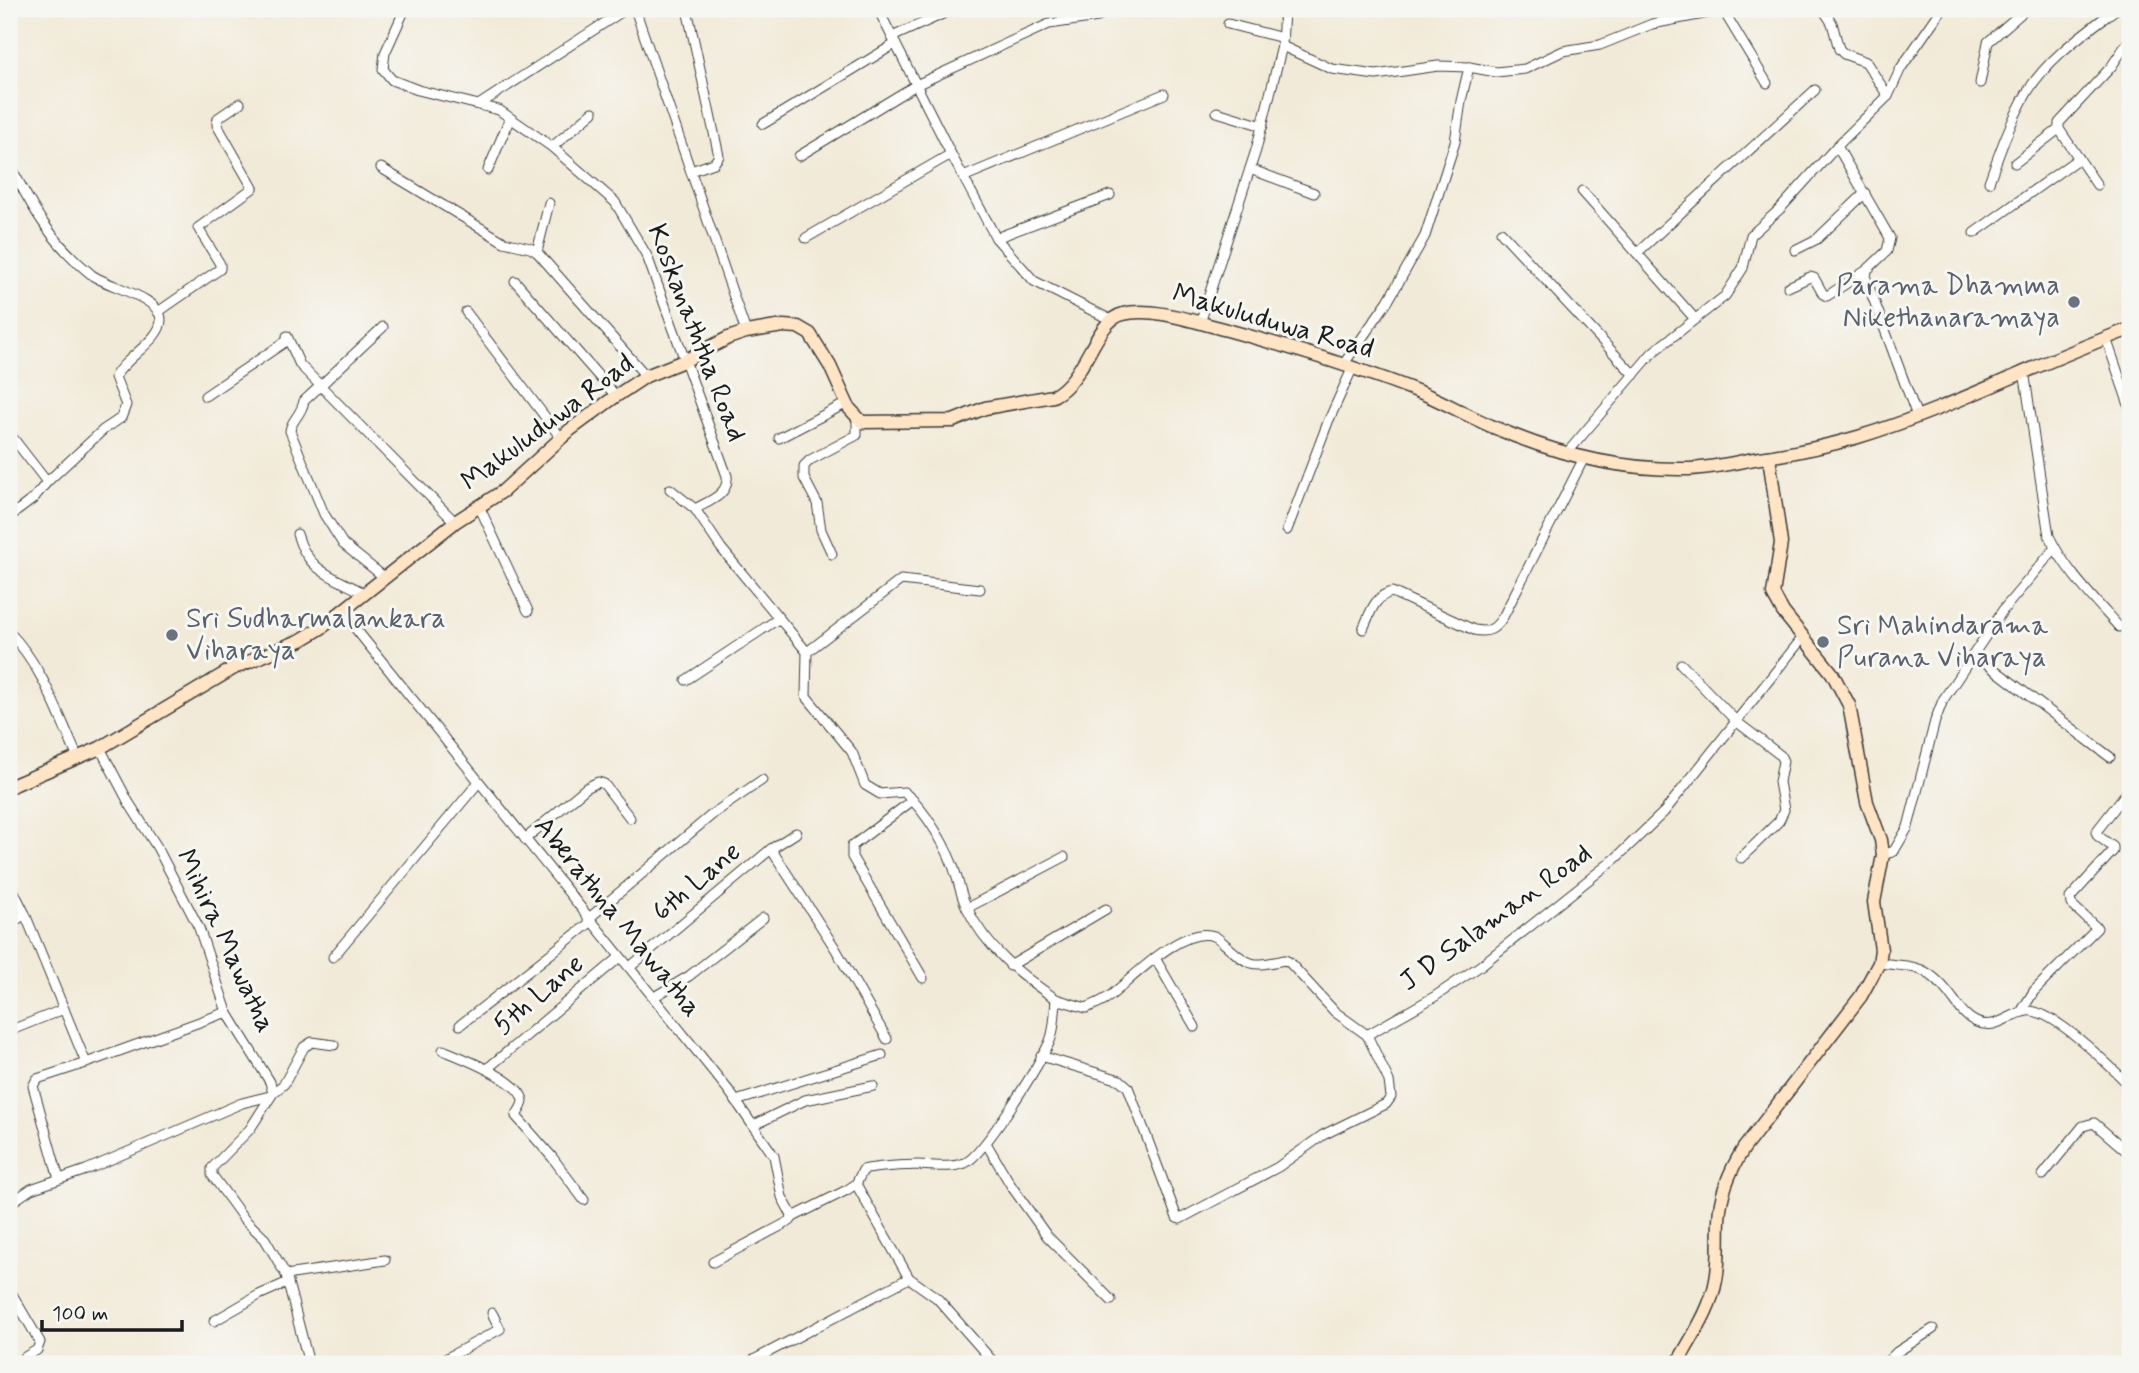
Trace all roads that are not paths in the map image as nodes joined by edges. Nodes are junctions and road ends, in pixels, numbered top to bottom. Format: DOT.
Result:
graph roads {
  1 [pos="405,9"];
  2 [pos="626,9"];
  3 [pos="635,9"];
  4 [pos="687,9"];
  5 [pos="878,9"];
  6 [pos="954,9"];
  7 [pos="1104,9"];
  8 [pos="1284,9"];
  9 [pos="1729,9"];
  10 [pos="1823,9"];
  11 [pos="1942,9"];
  12 [pos="2025,9"];
  13 [pos="2116,9"];
  14 [pos="1723,10"];
  15 [pos="1228,24"];
  16 [pos="2130,39"];
  17 [pos="894,40"];
  18 [pos="1283,42"];
  19 [pos="1469,66"];
  20 [pos="1768,83"];
  21 [pos="1980,83"];
  22 [pos="916,85"];
  23 [pos="1815,90"];
  24 [pos="1164,94"];
  25 [pos="1888,96"];
  26 [pos="240,103"];
  27 [pos="480,104"];
  28 [pos="593,112"];
  29 [pos="1217,112"];
  30 [pos="510,118"];
  31 [pos="763,124"];
  32 [pos="1263,126"];
  33 [pos="2059,129"];
  34 [pos="1837,146"];
  35 [pos="552,147"];
  36 [pos="951,154"];
  37 [pos="799,156"];
  38 [pos="2079,158"];
  39 [pos="9,163"];
  40 [pos="2015,163"];
  41 [pos="381,168"];
  42 [pos="1250,169"];
  43 [pos="488,170"];
  44 [pos="691,171"];
  45 [pos="963,177"];
  46 [pos="1989,182"];
  47 [pos="2097,185"];
  48 [pos="1582,191"];
  49 [pos="1314,193"];
  50 [pos="1865,193"];
  51 [pos="1111,195"];
  52 [pos="549,203"];
  53 [pos="1501,232"];
  54 [pos="1974,233"];
  55 [pos="806,238"];
  56 [pos="996,238"];
  57 [pos="1795,250"];
  58 [pos="537,252"];
  59 [pos="1637,253"];
  60 [pos="1867,270"];
  61 [pos="515,281"];
  62 [pos="1788,287"];
  63 [pos="158,312"];
  64 [pos="466,312"];
  65 [pos="1695,319"];
  66 [pos="1111,320"];
  67 [pos="1200,323"];
  68 [pos="383,327"];
  69 [pos="2130,329"];
  70 [pos="746,332"];
  71 [pos="2106,338"];
  72 [pos="686,360"];
  73 [pos="1347,367"];
  74 [pos="2024,371"];
  75 [pos="1634,375"];
  76 [pos="646,376"];
  77 [pos="320,384"];
  78 [pos="205,396"];
  79 [pos="616,396"];
  80 [pos="847,403"];
  81 [pos="2130,408"];
  82 [pos="1917,416"];
  83 [pos="857,419"];
  84 [pos="9,433"];
  85 [pos="561,438"];
  86 [pos="779,438"];
  87 [pos="1567,453"];
  88 [pos="1769,457"];
  89 [pos="1584,458"];
  90 [pos="47,482"];
  91 [pos="670,489"];
  92 [pos="479,506"];
  93 [pos="695,509"];
  94 [pos="9,517"];
  95 [pos="455,522"];
  96 [pos="1287,530"];
  97 [pos="297,534"];
  98 [pos="2055,548"];
  99 [pos="832,554"];
  100 [pos="384,577"];
  101 [pos="980,589"];
  102 [pos="364,593"];
  103 [pos="528,611"];
  104 [pos="342,612"];
  105 [pos="778,618"];
  106 [pos="2119,627"];
  107 [pos="1363,629"];
  108 [pos="9,632"];
  109 [pos="1804,636"];
  110 [pos="807,652"];
  111 [pos="1974,654"];
  112 [pos="1681,664"];
  113 [pos="686,680"];
  114 [pos="1737,722"];
  115 [pos="100,748"];
  116 [pos="2110,757"];
  117 [pos="78,758"];
  118 [pos="762,780"];
  119 [pos="478,783"];
  120 [pos="9,787"];
  121 [pos="2130,788"];
  122 [pos="913,800"];
  123 [pos="630,818"];
  124 [pos="796,833"];
  125 [pos="524,839"];
  126 [pos="771,849"];
  127 [pos="1883,855"];
  128 [pos="1063,857"];
  129 [pos="1741,858"];
  130 [pos="9,882"];
  131 [pos="967,908"];
  132 [pos="1106,909"];
  133 [pos="25,914"];
  134 [pos="763,918"];
  135 [pos="590,920"];
  136 [pos="9,925"];
  137 [pos="334,957"];
  138 [pos="620,957"];
  139 [pos="1155,958"];
  140 [pos="1880,962"];
  141 [pos="1010,966"];
  142 [pos="630,967"];
  143 [pos="923,978"];
  144 [pos="654,997"];
  145 [pos="1056,999"];
  146 [pos="64,1009"];
  147 [pos="227,1012"];
  148 [pos="2021,1012"];
  149 [pos="460,1025"];
  150 [pos="1195,1027"];
  151 [pos="9,1031"];
  152 [pos="1367,1035"];
  153 [pos="887,1039"];
  154 [pos="334,1045"];
  155 [pos="443,1050"];
  156 [pos="882,1055"];
  157 [pos="1041,1056"];
  158 [pos="86,1063"];
  159 [pos="488,1068"];
  160 [pos="873,1086"];
  161 [pos="2130,1086"];
  162 [pos="272,1094"];
  163 [pos="736,1101"];
  164 [pos="754,1125"];
  165 [pos="986,1143"];
  166 [pos="2130,1154"];
  167 [pos="2043,1175"];
  168 [pos="59,1179"];
  169 [pos="851,1187"];
  170 [pos="584,1200"];
  171 [pos="9,1205"];
  172 [pos="793,1217"];
  173 [pos="385,1260"];
  174 [pos="713,1262"];
  175 [pos="909,1278"];
  176 [pos="287,1279"];
  177 [pos="9,1289"];
  178 [pos="1111,1300"];
  179 [pos="492,1313"];
  180 [pos="214,1321"];
  181 [pos="1933,1328"];
  182 [pos="27,1364"];
  183 [pos="309,1364"];
  184 [pos="436,1364"];
  185 [pos="746,1364"];
  186 [pos="995,1364"];
  187 [pos="1677,1364"];
  188 [pos="1885,1364"];
  1 -- 27 [label="street, Koskanaththa Road"];
  2 -- 27 [label="street"];
  3 -- 44 [label="street"];
  4 -- 44 [label="street"];
  5 -- 17 [label="street"];
  6 -- 17 [label="street"];
  7 -- 22 [label="street"];
  8 -- 18 [label="street"];
  9 -- 14 [label="street"];
  10 -- 25 [label="street"];
  11 -- 25 [label="street"];
  12 -- 21 [label="street"];
  13 -- 46 [label="street"];
  14 -- 19 [label="street"];
  14 -- 20 [label="street"];
  15 -- 18 [label="street"];
  16 -- 33 [label="street"];
  17 -- 22 [label="street"];
  17 -- 31 [label="street"];
  18 -- 19 [label="street"];
  18 -- 32 [label="street"];
  19 -- 73 [label="street"];
  22 -- 36 [label="street"];
  22 -- 37 [label="street"];
  23 -- 59 [label="street"];
  24 -- 45 [label="street"];
  25 -- 34 [label="street"];
  26 -- 63 [label="street"];
  27 -- 30 [label="street, Koskanaththa Road"];
  28 -- 35 [label="street"];
  29 -- 32 [label="street"];
  30 -- 35 [label="street, Koskanaththa Road"];
  30 -- 43 [label="street"];
  32 -- 42 [label="street"];
  33 -- 38 [label="street"];
  33 -- 40 [label="street"];
  34 -- 50 [label="street"];
  34 -- 65 [label="street"];
  35 -- 72 [label="street, Koskanaththa Road"];
  36 -- 45 [label="street"];
  36 -- 55 [label="street"];
  38 -- 47 [label="street"];
  38 -- 54 [label="street"];
  39 -- 63 [label="street"];
  41 -- 58 [label="street"];
  42 -- 49 [label="street"];
  42 -- 67 [label="street"];
  44 -- 70 [label="street"];
  45 -- 56 [label="street"];
  48 -- 59 [label="street"];
  50 -- 57 [label="street"];
  50 -- 60 [label="street"];
  51 -- 56 [label="street"];
  52 -- 58 [label="street"];
  53 -- 75 [label="street"];
  56 -- 66 [label="street"];
  58 -- 76 [label="street"];
  59 -- 65 [label="street"];
  60 -- 62 [label="street"];
  60 -- 82 [label="street"];
  61 -- 79 [label="street"];
  63 -- 90 [label="street"];
  64 -- 85 [label="street"];
  65 -- 75 [label="street"];
  66 -- 67 [label="street, Makuluduwa Road"];
  66 -- 83 [label="street"];
  67 -- 73 [label="street, Makuluduwa Road"];
  68 -- 77 [label="street"];
  69 -- 71 [label="street, Makuluduwa Road"];
  70 -- 72 [label="street, Makuluduwa Road"];
  70 -- 80 [label="street, Makuluduwa Road"];
  71 -- 74 [label="street, Makuluduwa Road"];
  71 -- 81 [label="street"];
  72 -- 76 [label="street, Makuluduwa Road"];
  72 -- 93 [label="street, Koskanaththa Road"];
  73 -- 87 [label="street, Makuluduwa Road"];
  73 -- 96 [label="street"];
  74 -- 82 [label="street, Makuluduwa Road"];
  74 -- 98 [label="street"];
  75 -- 87 [label="street"];
  76 -- 79 [label="street, Makuluduwa Road"];
  77 -- 78 [label="street"];
  77 -- 95 [label="street"];
  77 -- 100 [label="street"];
  79 -- 85 [label="street, Makuluduwa Road"];
  80 -- 83 [label="street, Makuluduwa Road"];
  80 -- 86 [label="street"];
  82 -- 88 [label="street, Makuluduwa Road"];
  83 -- 99 [label="street"];
  84 -- 90 [label="street"];
  85 -- 92 [label="street, Makuluduwa Road"];
  87 -- 89 [label="street, Makuluduwa Road"];
  88 -- 89 [label="street, Makuluduwa Road"];
  88 -- 109 [label="street"];
  89 -- 107 [label="street"];
  90 -- 94 [label="street"];
  91 -- 93 [label="street"];
  92 -- 95 [label="street, Makuluduwa Road"];
  92 -- 103 [label="street"];
  93 -- 105 [label="street"];
  95 -- 100 [label="street, Makuluduwa Road"];
  97 -- 102 [label="street"];
  98 -- 106 [label="street"];
  98 -- 111 [label="street"];
  100 -- 102 [label="street, Makuluduwa Road"];
  101 -- 110 [label="street"];
  102 -- 104 [label="street, Makuluduwa Road"];
  104 -- 115 [label="street, Makuluduwa Road"];
  104 -- 119 [label="street, Aberathna Mawatha"];
  105 -- 110 [label="street"];
  105 -- 113 [label="street"];
  108 -- 117 [label="street"];
  109 -- 114 [label="street, J D Salaman Road"];
  109 -- 127 [label="street"];
  110 -- 122 [label="street"];
  111 -- 116 [label="street"];
  111 -- 127 [label="street"];
  112 -- 114 [label="street"];
  114 -- 129 [label="street"];
  114 -- 152 [label="street, J D Salaman Road"];
  115 -- 117 [label="street, Makuluduwa Road"];
  115 -- 147 [label="street, Mihira Mawatha"];
  117 -- 120 [label="street, Makuluduwa Road"];
  118 -- 135 [label="street"];
  119 -- 125 [label="street, Aberathna Mawatha"];
  119 -- 137 [label="street"];
  121 -- 148 [label="street"];
  122 -- 131 [label="street"];
  122 -- 143 [label="street"];
  123 -- 125 [label="street"];
  124 -- 126 [label="street, 6th Lane"];
  125 -- 135 [label="street, Aberathna Mawatha"];
  126 -- 142 [label="street, 6th Lane"];
  126 -- 153 [label="street"];
  127 -- 140 [label="street"];
  128 -- 131 [label="street"];
  130 -- 133 [label="street"];
  131 -- 141 [label="street"];
  132 -- 141 [label="street"];
  133 -- 136 [label="street"];
  133 -- 146 [label="street"];
  134 -- 144 [label="street"];
  135 -- 138 [label="street, Aberathna Mawatha"];
  135 -- 149 [label="street"];
  138 -- 142 [label="street, Aberathna Mawatha"];
  138 -- 159 [label="street, 5th Lane"];
  139 -- 145 [label="street"];
  139 -- 150 [label="street"];
  139 -- 152 [label="street"];
  140 -- 148 [label="street"];
  140 -- 187 [label="street"];
  141 -- 145 [label="street"];
  142 -- 144 [label="street, Aberathna Mawatha"];
  144 -- 163 [label="street, Aberathna Mawatha"];
  145 -- 157 [label="street"];
  146 -- 151 [label="street"];
  146 -- 158 [label="street"];
  147 -- 158 [label="street"];
  147 -- 162 [label="street, Mihira Mawatha"];
  148 -- 161 [label="street"];
  152 -- 157 [label="street"];
  154 -- 162 [label="street"];
  155 -- 159 [label="street"];
  156 -- 163 [label="street"];
  157 -- 165 [label="street"];
  158 -- 168 [label="street"];
  159 -- 170 [label="street"];
  160 -- 164 [label="street"];
  162 -- 168 [label="street"];
  162 -- 176 [label="street"];
  163 -- 164 [label="street, Aberathna Mawatha"];
  164 -- 172 [label="street, Aberathna Mawatha"];
  165 -- 169 [label="street"];
  165 -- 178 [label="street"];
  166 -- 167 [label="street"];
  168 -- 171 [label="street"];
  169 -- 172 [label="street"];
  169 -- 175 [label="street"];
  172 -- 174 [label="street"];
  173 -- 176 [label="street"];
  175 -- 185 [label="street"];
  175 -- 186 [label="street"];
  176 -- 180 [label="street"];
  176 -- 183 [label="street"];
  177 -- 182 [label="street"];
  179 -- 184 [label="street"];
  181 -- 188 [label="street"];
}
